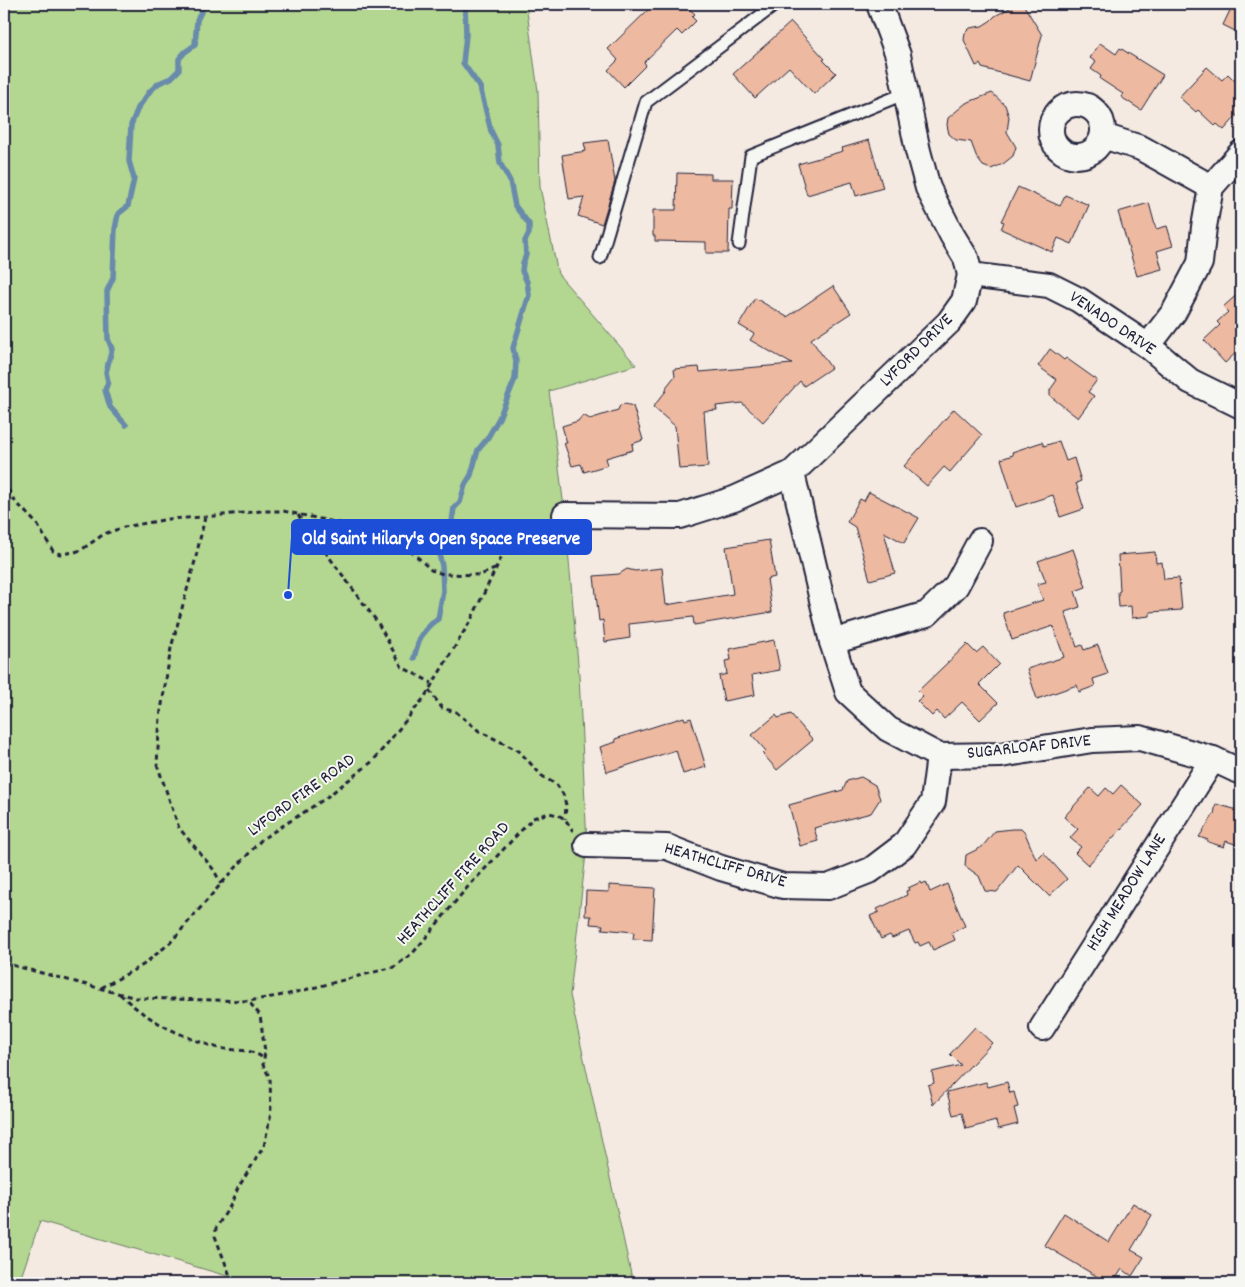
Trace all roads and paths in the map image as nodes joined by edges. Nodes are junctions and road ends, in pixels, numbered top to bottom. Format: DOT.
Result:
graph roads {
  1 [pos="776,4"];
  2 [pos="879,4"];
  3 [pos="906,93"];
  4 [pos="1103,136"];
  5 [pos="1241,153"];
  6 [pos="1211,187"];
  7 [pos="739,244"];
  8 [pos="600,258"];
  9 [pos="970,275"];
  10 [pos="1148,346"];
  11 [pos="1241,406"];
  12 [pos="792,473"];
  13 [pos="4,482"];
  14 [pos="298,514"];
  15 [pos="566,515"];
  16 [pos="205,517"];
  17 [pos="980,541"];
  18 [pos="496,569"];
  19 [pos="832,642"];
  20 [pos="432,683"];
  21 [pos="428,690"];
  22 [pos="939,756"];
  23 [pos="1213,759"];
  24 [pos="1241,772"];
  25 [pos="565,819"];
  26 [pos="587,845"];
  27 [pos="221,884"];
  28 [pos="4,963"];
  29 [pos="101,988"];
  30 [pos="119,993"];
  31 [pos="249,1002"];
  32 [pos="1042,1028"];
  33 [pos="264,1059"];
  34 [pos="227,1283"];
  1 -- 8 [label="lane"];
  2 -- 3 [label="street"];
  3 -- 7 [label="lane"];
  3 -- 9 [label="street"];
  4 -- 6 [label="street"];
  5 -- 6 [label="street"];
  6 -- 10 [label="street"];
  9 -- 10 [label="street, VENADO DRIVE"];
  9 -- 12 [label="street, LYFORD DRIVE"];
  10 -- 11 [label="street, VENADO DRIVE"];
  12 -- 15 [label="street, LYFORD DRIVE"];
  12 -- 19 [label="street, SUGARLOAF DRIVE"];
  13 -- 16 [label="path"];
  14 -- 16 [label="path"];
  14 -- 18 [label="path"];
  14 -- 20 [label="path"];
  15 -- 18 [label="path, LYFORD FIRE ROAD"];
  16 -- 27 [label="path"];
  17 -- 19 [label="street"];
  18 -- 20 [label="path, LYFORD FIRE ROAD"];
  19 -- 22 [label="street, SUGARLOAF DRIVE"];
  20 -- 21 [label="path, LYFORD FIRE ROAD"];
  21 -- 25 [label="path"];
  21 -- 27 [label="path, LYFORD FIRE ROAD"];
  22 -- 23 [label="street, SUGARLOAF DRIVE"];
  22 -- 26 [label="street, HEATHCLIFF DRIVE"];
  23 -- 24 [label="street, SUGARLOAF DRIVE"];
  23 -- 32 [label="street, HIGH MEADOW LANE"];
  25 -- 26 [label="path"];
  25 -- 31 [label="path, HEATHCLIFF FIRE ROAD"];
  27 -- 29 [label="path, LYFORD FIRE ROAD"];
  28 -- 29 [label="path, HEATHCLIFF FIRE ROAD"];
  29 -- 30 [label="path, HEATHCLIFF FIRE ROAD"];
  30 -- 31 [label="path, HEATHCLIFF FIRE ROAD"];
  30 -- 33 [label="path"];
  31 -- 33 [label="path"];
  33 -- 34 [label="path"];
}
